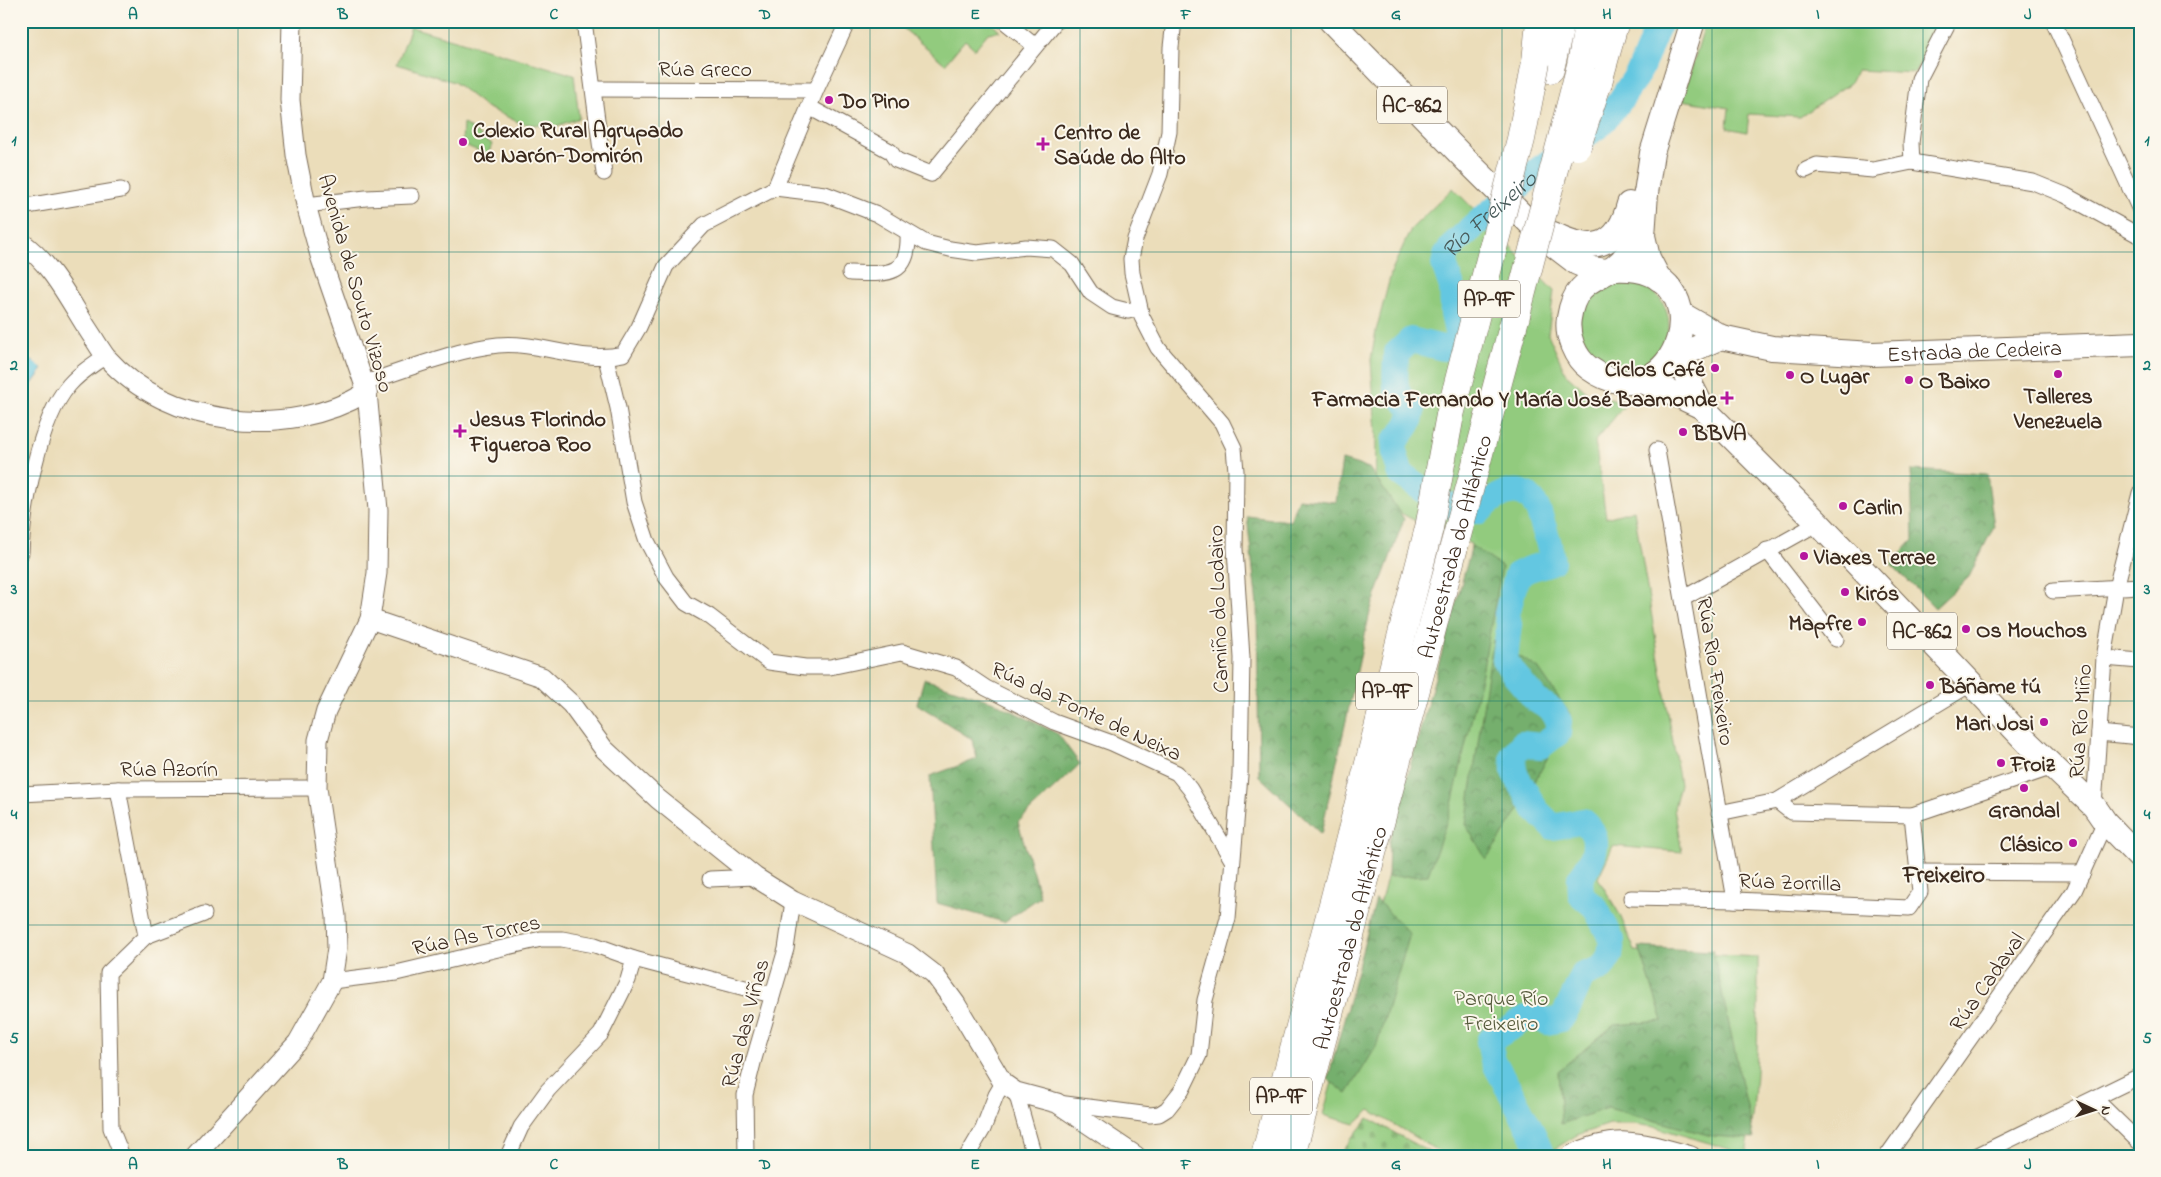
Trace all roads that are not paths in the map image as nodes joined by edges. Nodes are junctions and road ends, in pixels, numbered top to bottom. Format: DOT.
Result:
graph roads {
  1 [pos="292,21"];
  2 [pos="584,21"];
  3 [pos="848,21"];
  4 [pos="1004,21"];
  5 [pos="1056,21"];
  6 [pos="1174,21"];
  7 [pos="1331,21"];
  8 [pos="1540,21"];
  9 [pos="1561,21"];
  10 [pos="1589,21"];
  11 [pos="1615,21"];
  12 [pos="1693,21"];
  13 [pos="1949,21"];
  14 [pos="2053,21"];
  15 [pos="1035,46"];
  16 [pos="1543,66"];
  17 [pos="1589,74"];
  18 [pos="594,89"];
  19 [pos="816,90"];
  20 [pos="809,108"];
  21 [pos="1652,153"];
  22 [pos="1912,162"];
  23 [pos="1806,170"];
  24 [pos="604,173"];
  25 [pos="775,188"];
  26 [pos="121,190"];
  27 [pos="1646,193"];
  28 [pos="412,196"];
  29 [pos="306,206"];
  30 [pos="21,207"];
  31 [pos="2140,210"];
  32 [pos="1540,232"];
  33 [pos="908,233"];
  34 [pos="2140,236"];
  35 [pos="21,242"];
  36 [pos="1610,270"];
  37 [pos="850,273"];
  38 [pos="1659,279"];
  39 [pos="1573,303"];
  40 [pos="1139,308"];
  41 [pos="1681,314"];
  42 [pos="1721,337"];
  43 [pos="2140,344"];
  44 [pos="1681,352"];
  45 [pos="105,356"];
  46 [pos="606,358"];
  47 [pos="1636,380"];
  48 [pos="366,387"];
  49 [pos="1697,397"];
  50 [pos="1657,450"];
  51 [pos="2140,493"];
  52 [pos="1818,523"];
  53 [pos="1767,550"];
  54 [pos="21,553"];
  55 [pos="2140,586"];
  56 [pos="2116,588"];
  57 [pos="2053,591"];
  58 [pos="1684,598"];
  59 [pos="370,619"];
  60 [pos="1836,639"];
  61 [pos="2104,658"];
  62 [pos="2140,661"];
  63 [pos="1972,683"];
  64 [pos="2099,733"];
  65 [pos="2140,737"];
  66 [pos="2053,767"];
  67 [pos="316,788"];
  68 [pos="118,789"];
  69 [pos="21,794"];
  70 [pos="1777,800"];
  71 [pos="1719,813"];
  72 [pos="2100,814"];
  73 [pos="1912,815"];
  74 [pos="1358,856"];
  75 [pos="2140,858"];
  76 [pos="1232,860"];
  77 [pos="1918,872"];
  78 [pos="2082,872"];
  79 [pos="756,877"];
  80 [pos="710,879"];
  81 [pos="1631,898"];
  82 [pos="1735,900"];
  83 [pos="794,901"];
  84 [pos="204,914"];
  85 [pos="146,936"];
  86 [pos="634,959"];
  87 [pos="332,981"];
  88 [pos="772,995"];
  89 [pos="1310,1038"];
  90 [pos="2140,1076"];
  91 [pos="1010,1087"];
  92 [pos="2095,1099"];
  93 [pos="1057,1103"];
  94 [pos="2140,1143"];
  95 [pos="122,1156"];
  96 [pos="195,1156"];
  97 [pos="508,1156"];
  98 [pos="746,1156"];
  99 [pos="967,1156"];
  100 [pos="1034,1156"];
  101 [pos="1136,1156"];
  102 [pos="1265,1156"];
  103 [pos="1291,1156"];
  104 [pos="1570,1156"];
  105 [pos="1691,1156"];
  106 [pos="1887,1156"];
  107 [pos="1976,1156"];
  1 -- 29 [label="street, Avenida de Souto Vizoso"];
  2 -- 18 [label="street"];
  3 -- 19 [label="street"];
  4 -- 15 [label="street"];
  5 -- 15 [label="street"];
  6 -- 40 [label="street, Camiño do Lodairo"];
  7 -- 32 [label="main road, AC-862"];
  8 -- 16 [label="highway"];
  9 -- 16 [label="highway, Autoestrada do Atlántico / AP-9F"];
  10 -- 17 [label="highway"];
  11 -- 17 [label="highway"];
  12 -- 21 [label="main road"];
  13 -- 22 [label="street"];
  14 -- 31 [label="street"];
  15 -- 20 [label="street"];
  16 -- 74 [label="highway, Autoestrada do Atlántico / AP-9F, bridge"];
  17 -- 74 [label="highway, Autoestrada do Atlántico / AP-9F, bridge"];
  18 -- 19 [label="street, Rúa Greco"];
  18 -- 24 [label="street"];
  19 -- 20 [label="street"];
  20 -- 25 [label="street"];
  21 -- 27 [label="main road"];
  21 -- 32 [label="main road"];
  22 -- 23 [label="street"];
  22 -- 34 [label="street"];
  25 -- 33 [label="street"];
  25 -- 46 [label="street"];
  26 -- 30 [label="street"];
  27 -- 36 [label="main road"];
  27 -- 38 [label="main road"];
  28 -- 29 [label="street"];
  29 -- 48 [label="street, Avenida de Souto Vizoso"];
  32 -- 36 [label="main road, AC-862"];
  32 -- 39 [label="main road, AC-862"];
  33 -- 37 [label="street"];
  33 -- 40 [label="street"];
  35 -- 45 [label="street"];
  36 -- 38 [label="main road, AC-862"];
  36 -- 39 [label="main road, AC-862"];
  38 -- 41 [label="main road, AC-862"];
  39 -- 47 [label="main road, AC-862"];
  40 -- 76 [label="street, Camiño do Lodairo"];
  41 -- 42 [label="main road, Estrada de Cedeira"];
  41 -- 44 [label="main road, AC-862"];
  42 -- 43 [label="main road, Estrada de Cedeira"];
  42 -- 44 [label="main road"];
  44 -- 47 [label="main road, AC-862"];
  44 -- 49 [label="main road, AC-862"];
  45 -- 48 [label="street"];
  45 -- 54 [label="street"];
  46 -- 48 [label="street"];
  46 -- 76 [label="street, Rúa da Fonte de Neixa"];
  47 -- 49 [label="main road, AC-862"];
  48 -- 59 [label="street, Avenida de Souto Vizoso"];
  49 -- 52 [label="main road, AC-862"];
  50 -- 58 [label="street, Rúa Rio Freixeiro"];
  51 -- 56 [label="street, Rúa Río Miño"];
  52 -- 53 [label="street"];
  52 -- 63 [label="main road, AC-862"];
  53 -- 58 [label="street"];
  53 -- 60 [label="street"];
  55 -- 56 [label="street"];
  56 -- 57 [label="street"];
  56 -- 61 [label="street, Rúa Río Miño"];
  58 -- 71 [label="street, Rúa Rio Freixeiro"];
  59 -- 67 [label="street, Avenida de Souto Vizoso"];
  59 -- 79 [label="street"];
  61 -- 62 [label="street"];
  61 -- 64 [label="street, Rúa Río Miño"];
  63 -- 66 [label="main road, AC-862"];
  63 -- 70 [label="street"];
  64 -- 65 [label="street"];
  64 -- 72 [label="street, Rúa Río Miño"];
  66 -- 72 [label="main road, AC-862"];
  66 -- 73 [label="street"];
  67 -- 68 [label="street, Rúa Azorín"];
  67 -- 87 [label="street, Avenida de Souto Vizoso"];
  68 -- 69 [label="street, Rúa Azorín"];
  68 -- 85 [label="street"];
  70 -- 71 [label="street"];
  70 -- 73 [label="street"];
  71 -- 82 [label="street, Rúa Rio Freixeiro"];
  72 -- 75 [label="main road, AC-862"];
  72 -- 78 [label="street, Rúa Cadaval"];
  73 -- 77 [label="street"];
  74 -- 89 [label="highway, Autoestrada do Atlántico / AP-9F"];
  76 -- 93 [label="street, Camiño do Lodairo"];
  77 -- 78 [label="street"];
  77 -- 82 [label="street, Rúa Zorrilla"];
  78 -- 106 [label="street, Rúa Cadaval"];
  79 -- 80 [label="street"];
  79 -- 83 [label="street"];
  81 -- 82 [label="street, Rúa Zorrilla"];
  83 -- 88 [label="street, Rúa das Viñas"];
  83 -- 91 [label="street"];
  84 -- 85 [label="street"];
  85 -- 95 [label="street"];
  86 -- 87 [label="street, Rúa As Torres"];
  86 -- 88 [label="street, Rúa As Torres"];
  86 -- 97 [label="street"];
  87 -- 96 [label="street, Avenida de Souto Vizoso"];
  88 -- 98 [label="street, Rúa das Viñas"];
  89 -- 102 [label="highway, Autoestrada do Atlántico / AP-9F"];
  89 -- 103 [label="highway, Autoestrada do Atlántico / AP-9F"];
  90 -- 92 [label="street"];
  91 -- 93 [label="street"];
  91 -- 99 [label="street"];
  91 -- 100 [label="street"];
  92 -- 94 [label="street"];
  92 -- 107 [label="street"];
  93 -- 101 [label="street"];
  104 -- 105 [label="street"];
}
